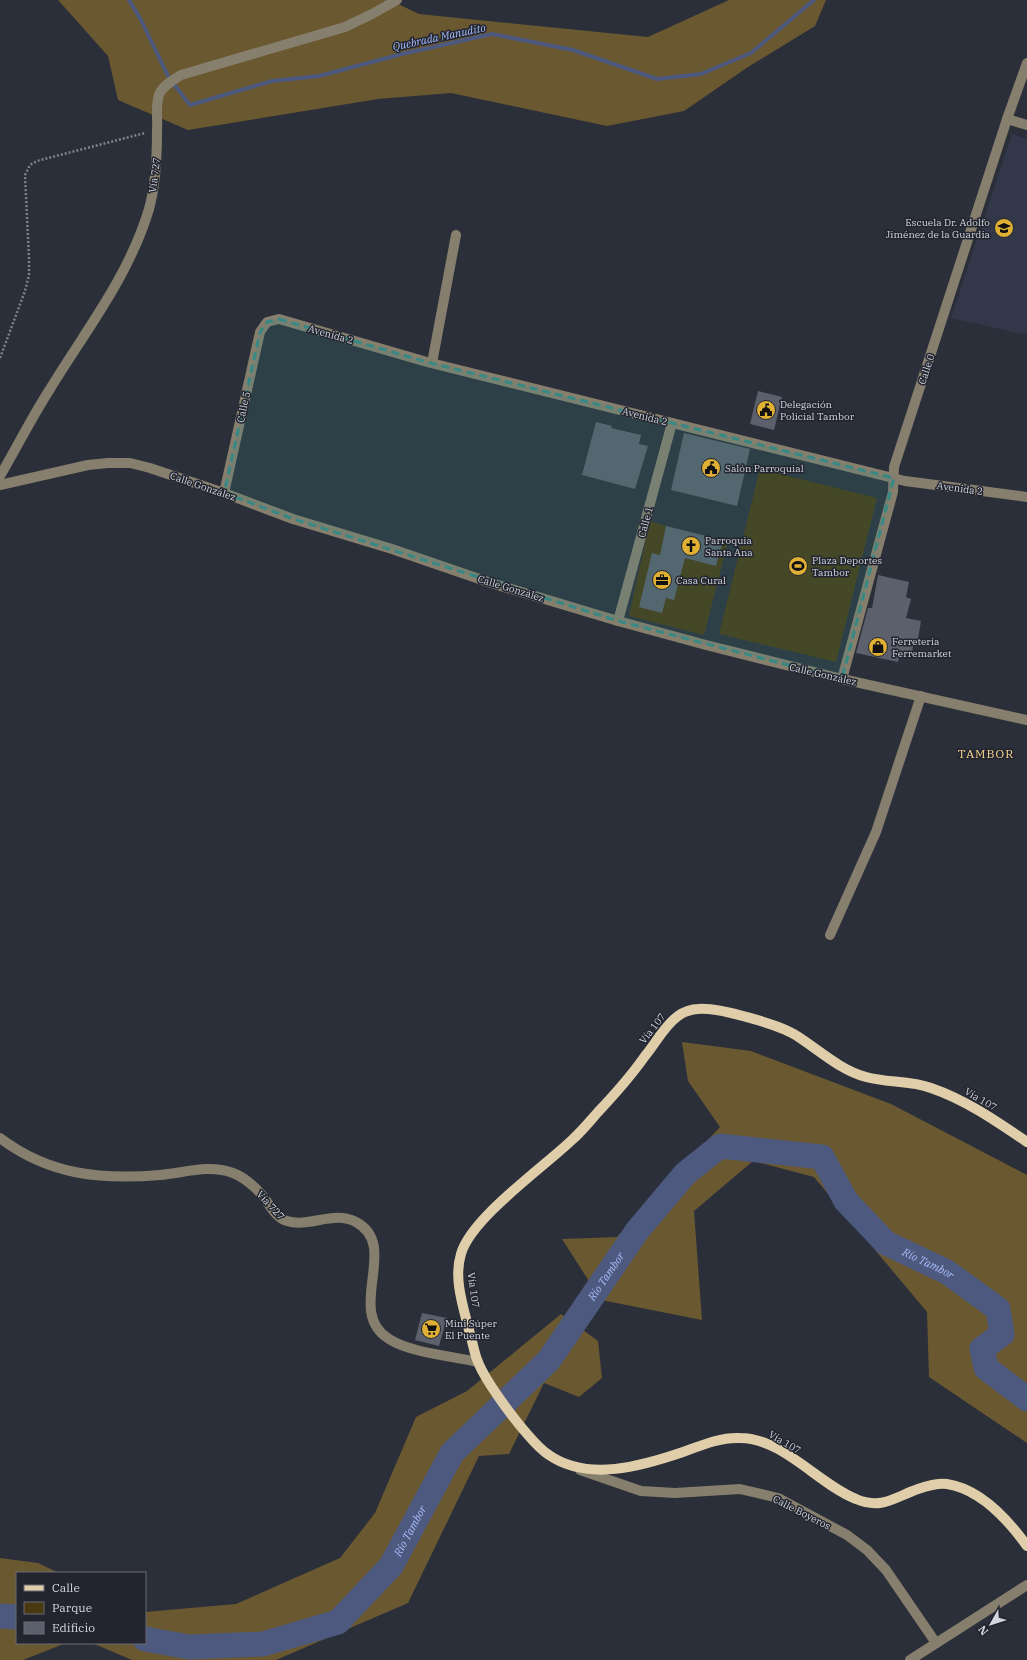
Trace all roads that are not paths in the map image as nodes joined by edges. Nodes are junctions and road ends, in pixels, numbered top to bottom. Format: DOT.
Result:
graph roads {
  1 [pos="397,0"];
  2 [pos="1027,63"];
  3 [pos="1007,119"];
  4 [pos="1027,125"];
  5 [pos="456,235"];
  6 [pos="267,322"];
  7 [pos="432,363"];
  8 [pos="672,422"];
  9 [pos="0,476"];
  10 [pos="894,478"];
  11 [pos="0,485"];
  12 [pos="224,493"];
  13 [pos="1027,497"];
  14 [pos="618,621"];
  15 [pos="842,679"];
  16 [pos="921,696"];
  17 [pos="1027,720"];
  18 [pos="830,936"];
  19 [pos="0,1138"];
  20 [pos="1027,1142"];
  21 [pos="478,1362"];
  22 [pos="572,1467"];
  23 [pos="1027,1546"];
  24 [pos="1027,1585"];
  25 [pos="936,1643"];
  26 [pos="910,1660"];
  1 -- 9 [label="street, Vía 727"];
  2 -- 3 [label="street, Calle 0"];
  3 -- 4 [label="street"];
  3 -- 10 [label="street, Calle 0"];
  5 -- 7 [label="street"];
  6 -- 7 [label="street, Avenida 2"];
  6 -- 12 [label="street, Calle 5"];
  7 -- 8 [label="street, Avenida 2"];
  8 -- 10 [label="street, Avenida 2"];
  8 -- 14 [label="street, Calle 1"];
  10 -- 13 [label="street, Avenida 2"];
  10 -- 15 [label="street, Calle 0"];
  11 -- 12 [label="street, Calle González"];
  12 -- 14 [label="street, Calle González"];
  14 -- 15 [label="street, Calle González"];
  15 -- 16 [label="street, Calle González"];
  16 -- 17 [label="street, Calle González"];
  16 -- 18 [label="street"];
  19 -- 21 [label="street, Vía 727"];
  20 -- 21 [label="main road, Vía 107"];
  21 -- 22 [label="main road, Vía 107"];
  22 -- 23 [label="main road, Vía 107"];
  22 -- 25 [label="street, Calle Boyeros"];
  24 -- 25 [label="street"];
  25 -- 26 [label="street"];
}
